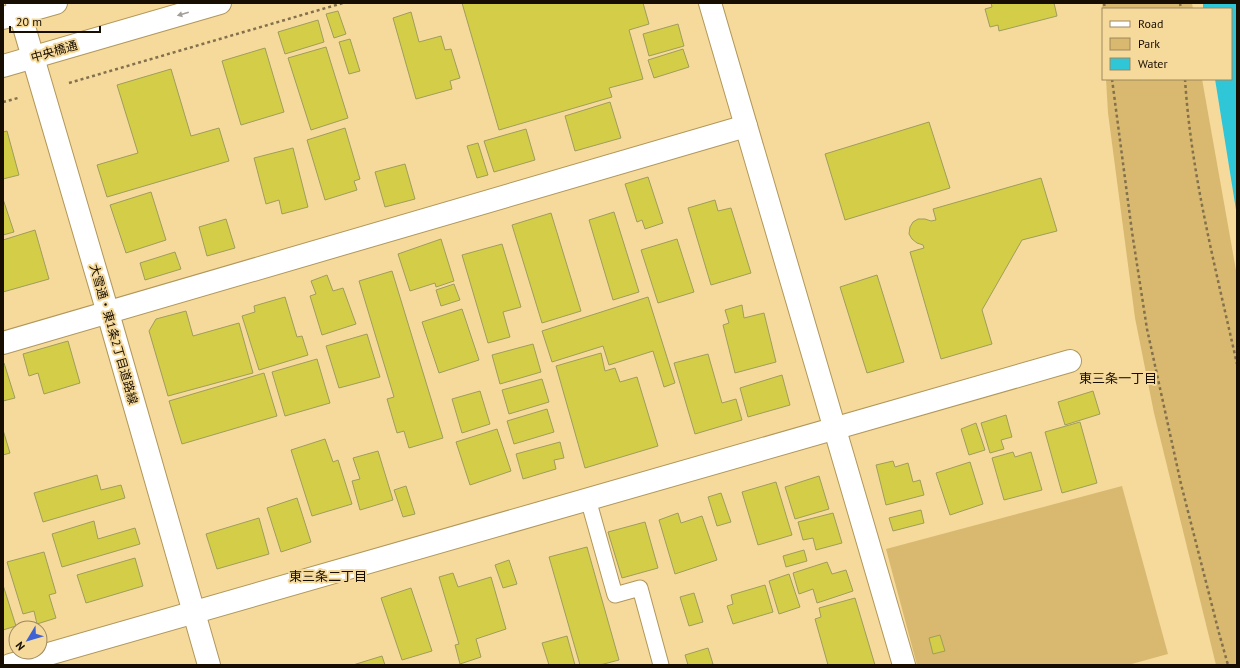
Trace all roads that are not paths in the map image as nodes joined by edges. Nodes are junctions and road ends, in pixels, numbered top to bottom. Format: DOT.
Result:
graph roads {
  1 [pos="56,3"];
  2 [pos="220,3"];
  3 [pos="710,3"];
  4 [pos="14,11"];
  5 [pos="33,58"];
  6 [pos="3,66"];
  7 [pos="746,126"];
  8 [pos="108,313"];
  9 [pos="3,343"];
  10 [pos="1070,360"];
  11 [pos="835,429"];
  12 [pos="588,499"];
  13 [pos="193,611"];
  14 [pos="10,665"];
  15 [pos="209,665"];
  16 [pos="661,665"];
  17 [pos="904,665"];
  1 -- 4 [label="street"];
  2 -- 5 [label="street, 中央橋通, one-way"];
  3 -- 7 [label="street"];
  4 -- 5 [label="street, 大雪通・東1条2丁目道路線"];
  5 -- 6 [label="street, 中央橋通"];
  5 -- 8 [label="street, 大雪通・東1条2丁目道路線"];
  7 -- 8 [label="street"];
  7 -- 11 [label="street"];
  8 -- 9 [label="street"];
  8 -- 13 [label="street, 大雪通・東1条2丁目道路線"];
  10 -- 11 [label="street"];
  11 -- 12 [label="street"];
  11 -- 17 [label="street"];
  12 -- 13 [label="street"];
  12 -- 16 [label="lane"];
  13 -- 14 [label="street"];
  13 -- 15 [label="street, 大雪通・東1条2丁目道路線"];
}
